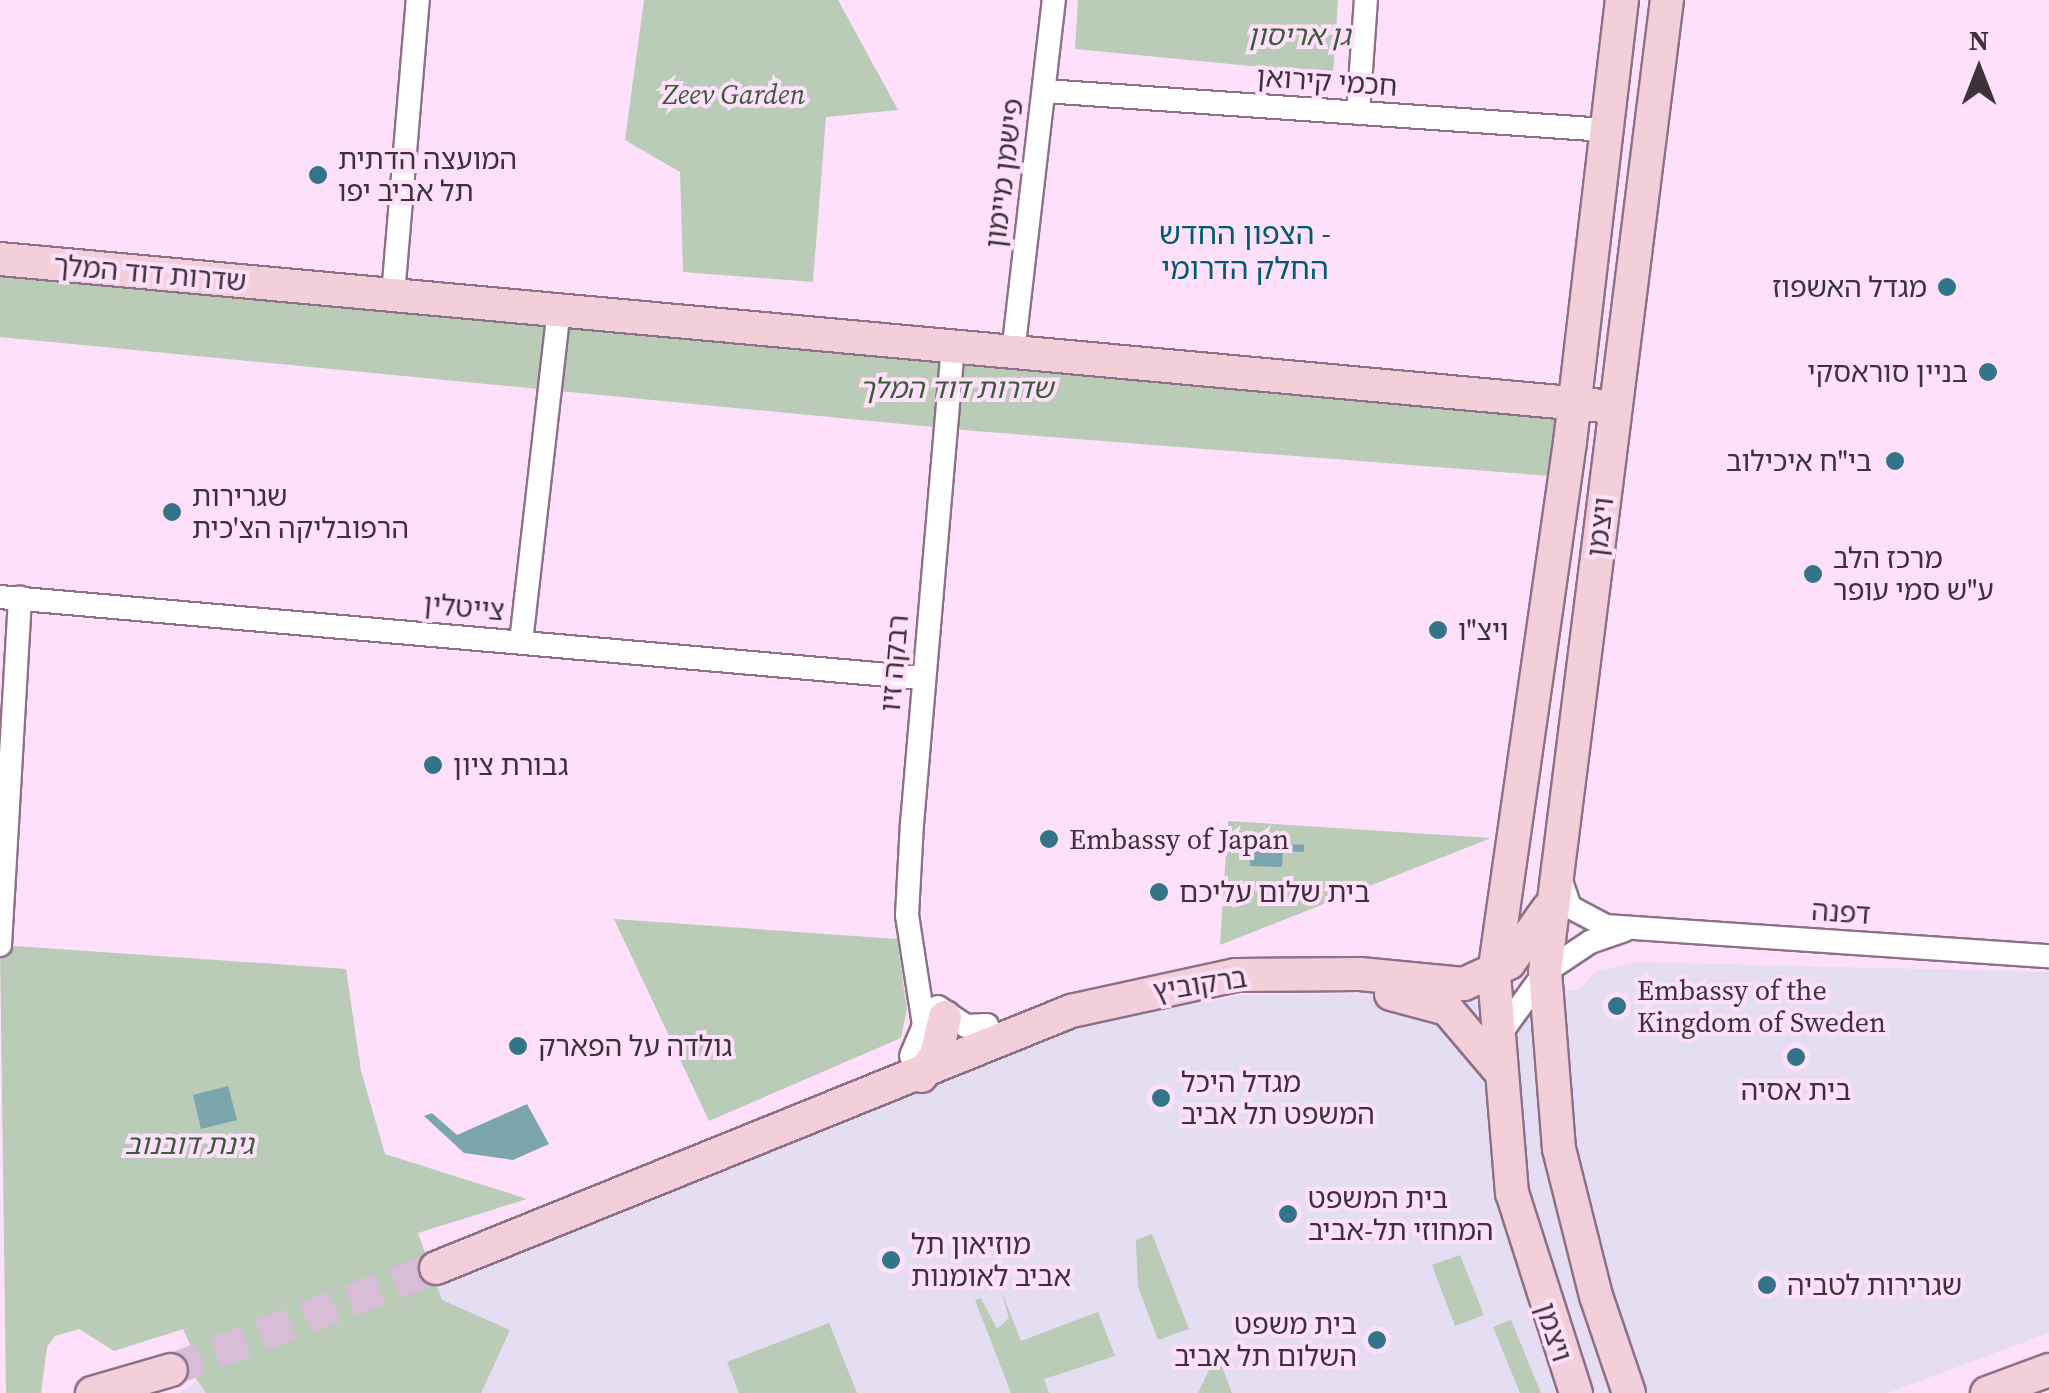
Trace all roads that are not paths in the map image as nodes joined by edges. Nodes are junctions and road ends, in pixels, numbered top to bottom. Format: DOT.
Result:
graph roads {
  1 [pos="418,0"];
  2 [pos="1054,0"];
  3 [pos="1366,0"];
  4 [pos="1622,0"];
  5 [pos="1668,0"];
  6 [pos="1044,91"];
  7 [pos="1358,113"];
  8 [pos="1606,130"];
  9 [pos="0,259"];
  10 [pos="392,295"];
  11 [pos="559,310"];
  12 [pos="954,346"];
  13 [pos="1013,353"];
  14 [pos="1574,404"];
  15 [pos="1614,407"];
  16 [pos="10,598"];
  17 [pos="521,642"];
  18 [pos="922,678"];
  19 [pos="1556,859"];
  20 [pos="1548,908"];
  21 [pos="1628,930"];
  22 [pos="0,945"];
  23 [pos="2049,956"];
  24 [pos="1545,972"];
  25 [pos="1494,974"];
  26 [pos="1243,976"];
  27 [pos="921,984"];
  28 [pos="1522,996"];
  29 [pos="929,1048"];
  30 [pos="1550,1054"];
  31 [pos="1497,1059"];
  32 [pos="436,1268"];
  33 [pos="2049,1370"];
  34 [pos="164,1379"];
  35 [pos="1630,1386"];
  36 [pos="92,1393"];
  37 [pos="1576,1393"];
  38 [pos="1987,1393"];
  1 -- 10 [label="street"];
  2 -- 6 [label="street, פישמן מיימון"];
  3 -- 7 [label="street"];
  4 -- 8 [label="street, ויצמן"];
  5 -- 15 [label="street, ויצמן"];
  6 -- 7 [label="street, חכמי קירואן"];
  6 -- 13 [label="street, פישמן מיימון"];
  7 -- 8 [label="street, חכמי קירואן"];
  8 -- 14 [label="street, ויצמן"];
  9 -- 10 [label="street, שדרות דוד המלך"];
  10 -- 11 [label="street, שדרות דוד המלך"];
  11 -- 12 [label="street, שדרות דוד המלך"];
  11 -- 17 [label="street"];
  12 -- 13 [label="street, שדרות דוד המלך"];
  12 -- 18 [label="street, רבקה זיו"];
  13 -- 14 [label="street, שדרות דוד המלך"];
  14 -- 15 [label="street, שדרות דוד המלך"];
  14 -- 25 [label="street, ויצמן"];
  15 -- 19 [label="street, ויצמן"];
  16 -- 17 [label="street, צייטלין"];
  16 -- 22 [label="street"];
  17 -- 18 [label="street, צייטלין"];
  18 -- 27 [label="street, רבקה זיו"];
  19 -- 20 [label="street, ויצמן"];
  19 -- 21 [label="street, דפנה"];
  20 -- 24 [label="street, ויצמן"];
  20 -- 25 [label="street"];
  21 -- 23 [label="street, דפנה"];
  21 -- 24 [label="street, דפנה"];
  24 -- 28 [label="street, דפנה"];
  24 -- 30 [label="street, ויצמן"];
  25 -- 26 [label="street, ברקוביץ"];
  25 -- 28 [label="street, ויצמן"];
  25 -- 29 [label="street, ברקוביץ"];
  25 -- 31 [label="street, ויצמן"];
  26 -- 29 [label="street, ברקוביץ"];
  26 -- 31 [label="street"];
  27 -- 29 [label="street, רבקה זיו"];
  27 -- 29 [label="street, רבקה זיו"];
  28 -- 30 [label="street, ויצמן"];
  28 -- 31 [label="street, דפנה"];
  29 -- 32 [label="street, ברקוביץ"];
  30 -- 35 [label="street, ויצמן"];
  31 -- 37 [label="street, ויצמן"];
  33 -- 38 [label="street"];
  34 -- 36 [label="street"];
}
